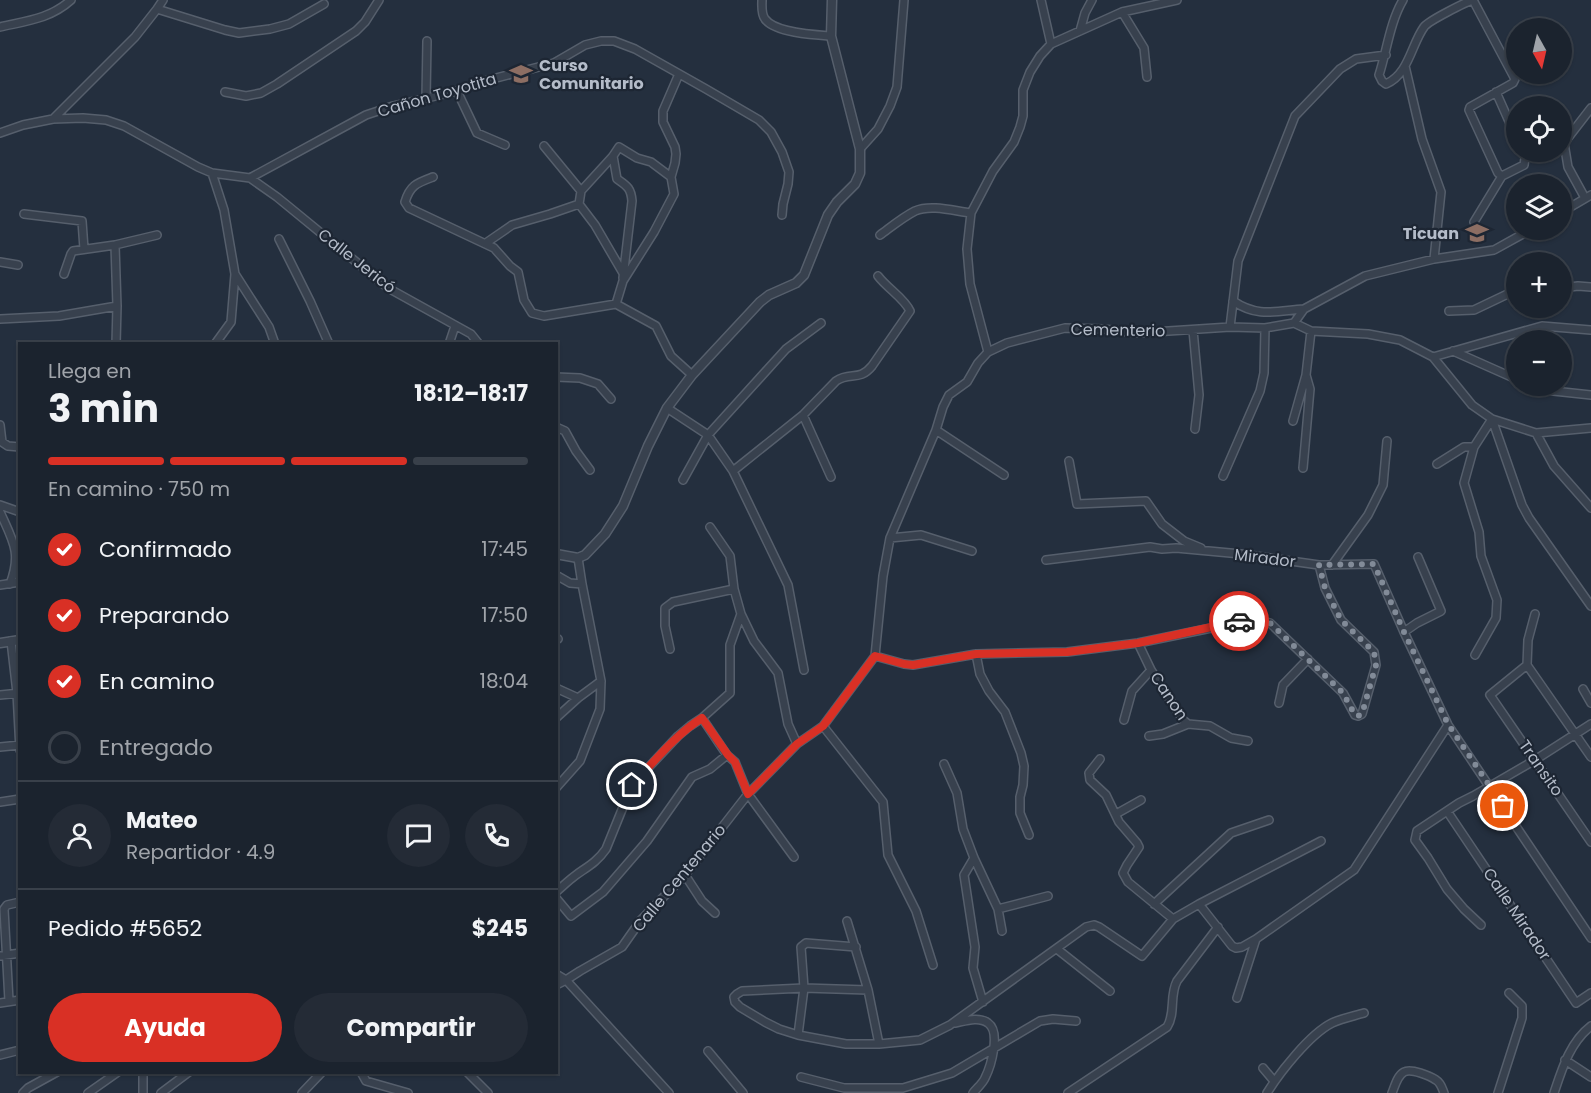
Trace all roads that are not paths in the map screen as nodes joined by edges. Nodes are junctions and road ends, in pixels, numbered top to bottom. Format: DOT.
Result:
graph roads {
  1 [pos="71,0"];
  2 [pos="163,0"];
  3 [pos="379,0"];
  4 [pos="762,0"];
  5 [pos="832,0"];
  6 [pos="904,0"];
  7 [pos="1041,0"];
  8 [pos="1092,0"];
  9 [pos="1177,0"];
  10 [pos="1403,0"];
  11 [pos="324,4"];
  12 [pos="157,9"];
  13 [pos="1122,12"];
  14 [pos="0,27"];
  15 [pos="1080,31"];
  16 [pos="831,36"];
  17 [pos="427,41"];
  18 [pos="1052,44"];
  19 [pos="1386,55"];
  20 [pos="1405,66"];
  21 [pos="680,74"];
  22 [pos="1147,77"];
  23 [pos="457,91"];
  24 [pos="225,92"];
  25 [pos="1496,92"];
  26 [pos="426,98"];
  27 [pos="1591,108"];
  28 [pos="1506,114"];
  29 [pos="53,119"];
  30 [pos="0,133"];
  31 [pos="505,145"];
  32 [pos="544,146"];
  33 [pos="860,149"];
  34 [pos="613,156"];
  35 [pos="1524,162"];
  36 [pos="212,173"];
  37 [pos="1502,176"];
  38 [pos="433,177"];
  39 [pos="671,177"];
  40 [pos="250,178"];
  41 [pos="581,191"];
  42 [pos="1588,197"];
  43 [pos="579,204"];
  44 [pos="1572,206"];
  45 [pos="971,213"];
  46 [pos="24,214"];
  47 [pos="782,215"];
  48 [pos="1474,222"];
  49 [pos="157,235"];
  50 [pos="880,235"];
  51 [pos="279,239"];
  52 [pos="1512,240"];
  53 [pos="486,243"];
  54 [pos="116,245"];
  55 [pos="84,249"];
  56 [pos="1434,260"];
  57 [pos="0,262"];
  58 [pos="18,265"];
  59 [pos="64,274"];
  60 [pos="236,274"];
  61 [pos="878,276"];
  62 [pos="623,277"];
  63 [pos="1572,287"];
  64 [pos="1591,287"];
  65 [pos="1506,295"];
  66 [pos="1233,301"];
  67 [pos="616,304"];
  68 [pos="117,306"];
  69 [pos="1304,309"];
  70 [pos="1449,311"];
  71 [pos="0,319"];
  72 [pos="821,323"];
  73 [pos="1294,323"];
  74 [pos="454,326"];
  75 [pos="1230,327"];
  76 [pos="1265,328"];
  77 [pos="1193,330"];
  78 [pos="1591,330"];
  79 [pos="1311,331"];
  80 [pos="116,342"];
  81 [pos="216,342"];
  82 [pos="274,342"];
  83 [pos="328,342"];
  84 [pos="450,342"];
  85 [pos="477,342"];
  86 [pos="1452,351"];
  87 [pos="988,352"];
  88 [pos="1433,357"];
  89 [pos="1506,374"];
  90 [pos="692,375"];
  91 [pos="1306,375"];
  92 [pos="558,377"];
  93 [pos="1572,393"];
  94 [pos="1591,395"];
  95 [pos="611,399"];
  96 [pos="667,408"];
  97 [pos="803,415"];
  98 [pos="1492,418"];
  99 [pos="1293,421"];
  100 [pos="0,425"];
  101 [pos="558,428"];
  102 [pos="1591,428"];
  103 [pos="1195,429"];
  104 [pos="936,430"];
  105 [pos="1536,432"];
  106 [pos="708,435"];
  107 [pos="1388,441"];
  108 [pos="18,447"];
  109 [pos="1474,447"];
  110 [pos="1069,461"];
  111 [pos="1437,464"];
  112 [pos="1303,468"];
  113 [pos="591,470"];
  114 [pos="733,471"];
  115 [pos="1004,475"];
  116 [pos="1223,476"];
  117 [pos="831,477"];
  118 [pos="683,480"];
  119 [pos="0,505"];
  120 [pos="1591,508"];
  121 [pos="18,511"];
  122 [pos="0,512"];
  123 [pos="711,527"];
  124 [pos="890,538"];
  125 [pos="972,551"];
  126 [pos="1209,552"];
  127 [pos="558,554"];
  128 [pos="1418,557"];
  129 [pos="578,558"];
  130 [pos="1046,560"];
  131 [pos="1319,565"];
  132 [pos="1332,565"];
  133 [pos="558,576"];
  134 [pos="18,582"];
  135 [pos="10,584"];
  136 [pos="582,584"];
  137 [pos="0,585"];
  138 [pos="734,589"];
  139 [pos="1591,606"];
  140 [pos="741,614"];
  141 [pos="1535,614"];
  142 [pos="1404,632"];
  143 [pos="15,641"];
  144 [pos="0,643"];
  145 [pos="1138,643"];
  146 [pos="670,650"];
  147 [pos="976,654"];
  148 [pos="1475,655"];
  149 [pos="875,656"];
  150 [pos="1308,659"];
  151 [pos="1527,664"];
  152 [pos="804,670"];
  153 [pos="1151,670"];
  154 [pos="601,681"];
  155 [pos="558,689"];
  156 [pos="1583,689"];
  157 [pos="18,693"];
  158 [pos="0,695"];
  159 [pos="578,698"];
  160 [pos="1279,703"];
  161 [pos="1591,703"];
  162 [pos="558,716"];
  163 [pos="702,718"];
  164 [pos="1124,720"];
  165 [pos="1188,724"];
  166 [pos="1448,724"];
  167 [pos="1591,724"];
  168 [pos="823,726"];
  169 [pos="1576,734"];
  170 [pos="1149,736"];
  171 [pos="1248,741"];
  172 [pos="797,744"];
  173 [pos="18,745"];
  174 [pos="0,747"];
  175 [pos="728,755"];
  176 [pos="1591,757"];
  177 [pos="1100,759"];
  178 [pos="1535,760"];
  179 [pos="944,764"];
  180 [pos="558,786"];
  181 [pos="1490,787"];
  182 [pos="748,794"];
  183 [pos="18,799"];
  184 [pos="1141,801"];
  185 [pos="0,802"];
  186 [pos="1447,811"];
  187 [pos="1116,814"];
  188 [pos="1269,820"];
  189 [pos="1029,835"];
  190 [pos="1321,841"];
  191 [pos="1591,842"];
  192 [pos="794,857"];
  193 [pos="974,858"];
  194 [pos="685,875"];
  195 [pos="558,890"];
  196 [pos="1048,896"];
  197 [pos="558,900"];
  198 [pos="18,902"];
  199 [pos="1154,904"];
  200 [pos="1199,904"];
  201 [pos="998,909"];
  202 [pos="715,913"];
  203 [pos="1173,919"];
  204 [pos="848,921"];
  205 [pos="1481,925"];
  206 [pos="1218,927"];
  207 [pos="1002,931"];
  208 [pos="1591,938"];
  209 [pos="1256,939"];
  210 [pos="856,947"];
  211 [pos="1057,949"];
  212 [pos="18,953"];
  213 [pos="3,955"];
  214 [pos="933,965"];
  215 [pos="558,975"];
  216 [pos="566,980"];
  217 [pos="558,984"];
  218 [pos="804,988"];
  219 [pos="868,990"];
  220 [pos="1110,991"];
  221 [pos="1509,993"];
  222 [pos="1591,993"];
  223 [pos="1237,998"];
  224 [pos="18,1000"];
  225 [pos="9,1001"];
  226 [pos="983,1002"];
  227 [pos="0,1003"];
  228 [pos="1364,1013"];
  229 [pos="1076,1021"];
  230 [pos="950,1025"];
  231 [pos="1591,1026"];
  232 [pos="798,1035"];
  233 [pos="879,1044"];
  234 [pos="994,1049"];
  235 [pos="18,1050"];
  236 [pos="708,1051"];
  237 [pos="0,1054"];
  238 [pos="1565,1060"];
  239 [pos="1263,1068"];
  240 [pos="53,1074"];
  241 [pos="115,1074"];
  242 [pos="143,1074"];
  243 [pos="186,1074"];
  244 [pos="320,1074"];
  245 [pos="363,1074"];
  246 [pos="469,1074"];
  247 [pos="801,1077"];
  248 [pos="1591,1077"];
  249 [pos="1274,1081"];
  250 [pos="23,1093"];
  251 [pos="88,1093"];
  252 [pos="143,1093"];
  253 [pos="161,1093"];
  254 [pos="302,1093"];
  255 [pos="408,1093"];
  256 [pos="488,1093"];
  257 [pos="669,1093"];
  258 [pos="743,1093"];
  259 [pos="973,1093"];
  260 [pos="1068,1093"];
  261 [pos="1267,1093"];
  262 [pos="1392,1093"];
  263 [pos="1443,1093"];
  264 [pos="1498,1093"];
  265 [pos="1554,1093"];
  1 -- 14 [label="street"];
  2 -- 12 [label="street"];
  3 -- 24 [label="street"];
  4 -- 16 [label="street"];
  5 -- 16 [label="street"];
  6 -- 33 [label="street"];
  7 -- 18 [label="street"];
  8 -- 15 [label="street"];
  9 -- 13 [label="street"];
  10 -- 19 [label="street"];
  11 -- 12 [label="street"];
  12 -- 29 [label="street"];
  13 -- 15 [label="street"];
  13 -- 22 [label="street"];
  15 -- 18 [label="street"];
  16 -- 33 [label="street"];
  17 -- 26 [label="street"];
  18 -- 45 [label="street"];
  19 -- 20 [label="street"];
  19 -- 66 [label="street"];
  20 -- 25 [label="street"];
  20 -- 56 [label="street"];
  21 -- 23 [label="street, Cañon Toyotita"];
  21 -- 39 [label="street"];
  21 -- 47 [label="street, Cañon Toyotita"];
  23 -- 26 [label="street, Cañon Toyotita"];
  23 -- 31 [label="street"];
  25 -- 28 [label="street"];
  25 -- 37 [label="street"];
  26 -- 40 [label="street, Cañon Toyotita"];
  27 -- 42 [label="street"];
  29 -- 30 [label="street"];
  29 -- 36 [label="street"];
  32 -- 41 [label="street"];
  33 -- 90 [label="street"];
  34 -- 39 [label="street"];
  34 -- 41 [label="street"];
  34 -- 62 [label="street"];
  35 -- 37 [label="street"];
  36 -- 40 [label="street"];
  36 -- 60 [label="street"];
  37 -- 48 [label="street"];
  38 -- 53 [label="street"];
  39 -- 62 [label="street"];
  40 -- 74 [label="street, Calle Jericó"];
  41 -- 43 [label="street"];
  42 -- 44 [label="street"];
  43 -- 53 [label="street"];
  43 -- 62 [label="street"];
  45 -- 50 [label="street"];
  45 -- 87 [label="street"];
  46 -- 55 [label="street"];
  49 -- 54 [label="street"];
  51 -- 83 [label="street"];
  52 -- 56 [label="street"];
  53 -- 67 [label="street"];
  54 -- 55 [label="street"];
  54 -- 68 [label="street"];
  55 -- 59 [label="street"];
  56 -- 69 [label="street"];
  57 -- 58 [label="street"];
  60 -- 81 [label="street"];
  60 -- 82 [label="street"];
  61 -- 97 [label="street"];
  62 -- 67 [label="street"];
  63 -- 64 [label="street"];
  65 -- 70 [label="street"];
  66 -- 69 [label="street"];
  66 -- 75 [label="street"];
  67 -- 90 [label="street"];
  68 -- 71 [label="street"];
  68 -- 80 [label="street"];
  69 -- 73 [label="street"];
  72 -- 106 [label="street"];
  73 -- 76 [label="street, Cementerio"];
  73 -- 79 [label="street"];
  74 -- 84 [label="street"];
  74 -- 85 [label="street, Calle Jericó"];
  75 -- 76 [label="street, Cementerio"];
  75 -- 77 [label="street, Cementerio"];
  76 -- 116 [label="street"];
  77 -- 87 [label="street, Cementerio"];
  77 -- 103 [label="street"];
  78 -- 86 [label="street"];
  79 -- 88 [label="street"];
  79 -- 91 [label="street"];
  86 -- 88 [label="street"];
  86 -- 89 [label="street"];
  87 -- 104 [label="street"];
  88 -- 98 [label="street"];
  90 -- 96 [label="street"];
  91 -- 99 [label="street"];
  91 -- 112 [label="street"];
  92 -- 95 [label="street"];
  93 -- 94 [label="street"];
  96 -- 106 [label="street"];
  96 -- 129 [label="street"];
  97 -- 114 [label="street"];
  97 -- 117 [label="street"];
  98 -- 105 [label="street"];
  98 -- 109 [label="street"];
  98 -- 139 [label="street"];
  100 -- 108 [label="street"];
  101 -- 113 [label="street"];
  102 -- 105 [label="street"];
  104 -- 115 [label="street"];
  104 -- 124 [label="street"];
  105 -- 120 [label="street"];
  106 -- 114 [label="street"];
  106 -- 118 [label="street"];
  107 -- 132 [label="street"];
  109 -- 111 [label="street"];
  109 -- 148 [label="street"];
  110 -- 126 [label="street"];
  114 -- 152 [label="street"];
  119 -- 121 [label="street"];
  122 -- 135 [label="street"];
  123 -- 138 [label="street"];
  124 -- 125 [label="street"];
  124 -- 149 [label="street"];
  126 -- 130 [label="street, Mirador"];
  126 -- 131 [label="street, Mirador"];
  127 -- 129 [label="street"];
  128 -- 142 [label="street"];
  129 -- 136 [label="street"];
  131 -- 132 [label="street, Mirador"];
  131 -- 150 [label="street"];
  132 -- 142 [label="street, Mirador"];
  133 -- 136 [label="street"];
  134 -- 135 [label="street"];
  135 -- 137 [label="street"];
  136 -- 154 [label="street"];
  138 -- 140 [label="street"];
  138 -- 146 [label="street"];
  140 -- 163 [label="street"];
  140 -- 172 [label="street"];
  141 -- 151 [label="street"];
  142 -- 166 [label="street, Mirador"];
  143 -- 144 [label="street"];
  143 -- 157 [label="street"];
  145 -- 147 [label="street"];
  145 -- 150 [label="street"];
  145 -- 153 [label="street, Canon"];
  147 -- 149 [label="street"];
  147 -- 189 [label="street"];
  149 -- 168 [label="street, Calle Centenario"];
  150 -- 160 [label="street"];
  151 -- 169 [label="street"];
  151 -- 178 [label="street, Transito"];
  153 -- 164 [label="street"];
  153 -- 165 [label="street, Canon"];
  154 -- 159 [label="street"];
  154 -- 180 [label="street"];
  155 -- 159 [label="street"];
  156 -- 161 [label="street"];
  157 -- 158 [label="street"];
  159 -- 162 [label="street"];
  163 -- 175 [label="street"];
  163 -- 195 [label="street"];
  165 -- 170 [label="street"];
  165 -- 171 [label="street, Canon"];
  166 -- 181 [label="street, Mirador"];
  166 -- 209 [label="street"];
  167 -- 169 [label="street"];
  168 -- 172 [label="street, Calle Centenario"];
  168 -- 214 [label="street"];
  169 -- 176 [label="street"];
  169 -- 178 [label="street"];
  172 -- 182 [label="street, Calle Centenario"];
  173 -- 174 [label="street"];
  175 -- 182 [label="street"];
  175 -- 197 [label="street"];
  177 -- 187 [label="street"];
  178 -- 181 [label="street"];
  178 -- 191 [label="street, Transito"];
  179 -- 193 [label="street"];
  181 -- 186 [label="street"];
  181 -- 208 [label="street, Mirador"];
  182 -- 192 [label="street"];
  182 -- 194 [label="street, Calle Centenario"];
  183 -- 185 [label="street"];
  184 -- 187 [label="street"];
  186 -- 205 [label="street"];
  186 -- 222 [label="street, Calle Mirador"];
  187 -- 199 [label="street"];
  188 -- 199 [label="street"];
  190 -- 200 [label="street"];
  193 -- 201 [label="street"];
  193 -- 226 [label="street"];
  194 -- 202 [label="street"];
  194 -- 216 [label="street, Calle Centenario"];
  196 -- 201 [label="street"];
  198 -- 213 [label="street"];
  199 -- 203 [label="street"];
  200 -- 203 [label="street"];
  200 -- 206 [label="street"];
  201 -- 207 [label="street"];
  203 -- 211 [label="street"];
  204 -- 210 [label="street"];
  206 -- 209 [label="street"];
  206 -- 260 [label="street"];
  209 -- 223 [label="street"];
  210 -- 218 [label="street"];
  210 -- 219 [label="street"];
  211 -- 220 [label="street"];
  211 -- 226 [label="street"];
  212 -- 213 [label="street"];
  213 -- 225 [label="street"];
  215 -- 216 [label="street"];
  216 -- 217 [label="street, Calle Centenario"];
  216 -- 257 [label="street"];
  218 -- 219 [label="street"];
  218 -- 232 [label="street"];
  218 -- 232 [label="street"];
  219 -- 233 [label="street"];
  221 -- 264 [label="street"];
  224 -- 225 [label="street"];
  225 -- 227 [label="street"];
  226 -- 230 [label="street"];
  228 -- 249 [label="street"];
  229 -- 234 [label="street"];
  230 -- 233 [label="street"];
  230 -- 234 [label="street"];
  231 -- 238 [label="street"];
  232 -- 233 [label="street"];
  234 -- 247 [label="street"];
  234 -- 259 [label="street"];
  235 -- 237 [label="street"];
  236 -- 258 [label="street"];
  238 -- 248 [label="street"];
  238 -- 265 [label="street"];
  239 -- 249 [label="street"];
  240 -- 250 [label="street"];
  241 -- 251 [label="street"];
  242 -- 252 [label="street"];
  243 -- 253 [label="street"];
  244 -- 254 [label="street"];
  245 -- 255 [label="street"];
  246 -- 256 [label="street"];
  249 -- 261 [label="street"];
  262 -- 263 [label="street"];
}
